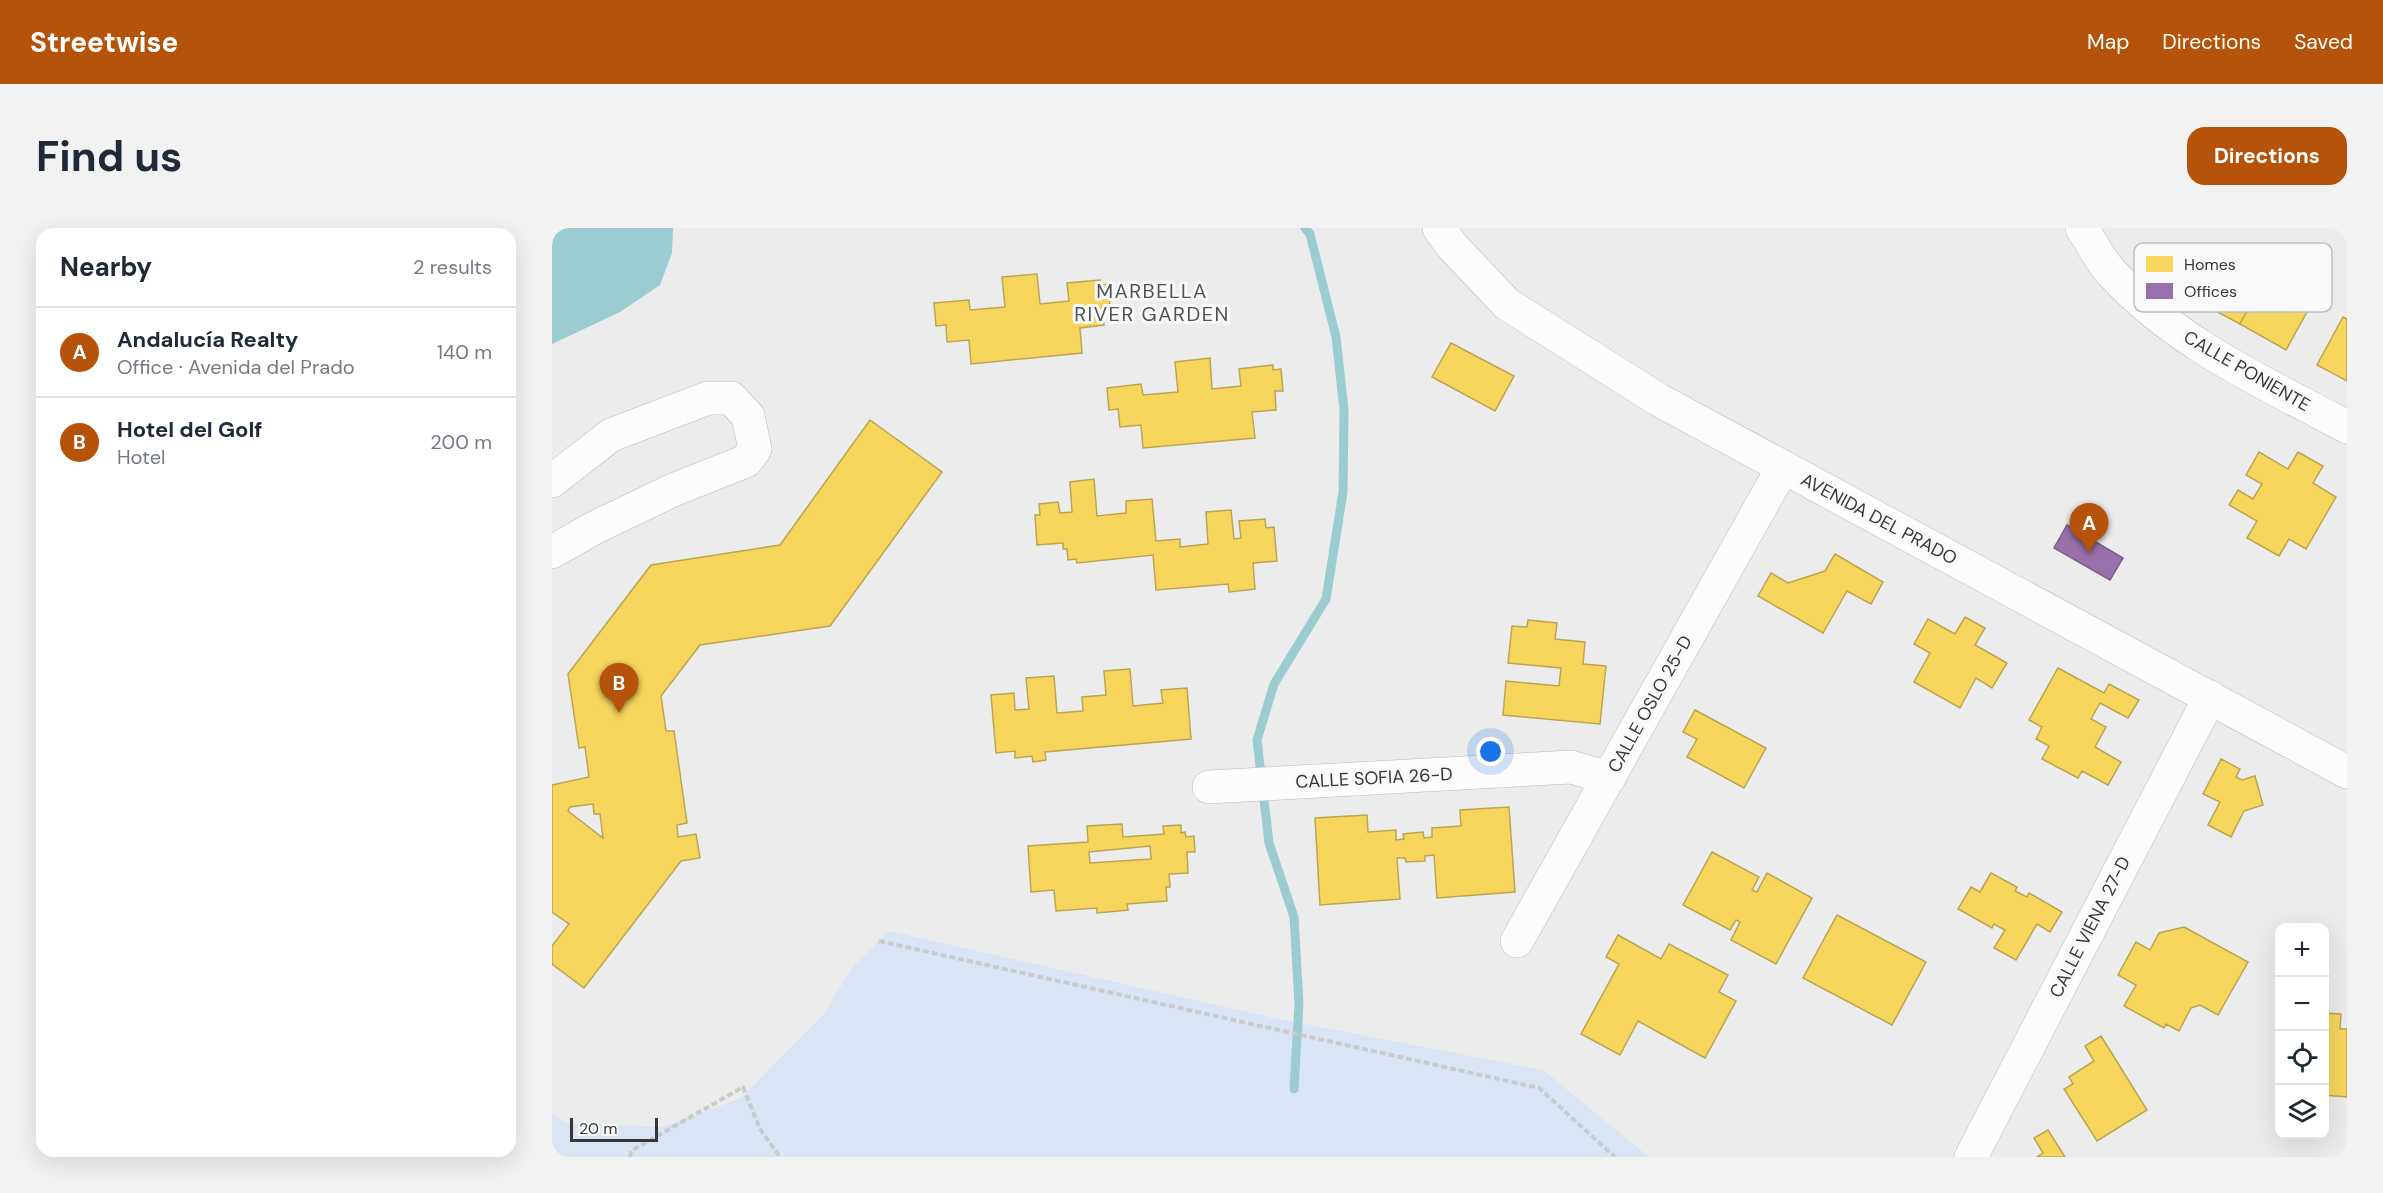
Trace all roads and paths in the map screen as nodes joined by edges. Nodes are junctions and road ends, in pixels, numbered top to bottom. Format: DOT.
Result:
graph roads {
  1 [pos="1439,228"];
  2 [pos="2082,228"];
  3 [pos="2134,295"];
  4 [pos="2151,312"];
  5 [pos="2347,427"];
  6 [pos="1783,467"];
  7 [pos="552,481"];
  8 [pos="552,552"];
  9 [pos="2210,697"];
  10 [pos="2347,772"];
  11 [pos="1609,778"];
  12 [pos="1209,787"];
  13 [pos="879,941"];
  14 [pos="1517,941"];
  15 [pos="630,1157"];
  16 [pos="780,1157"];
  17 [pos="1615,1157"];
  18 [pos="1971,1157"];
  1 -- 6 [label="street, AVENIDA DEL PRADO"];
  2 -- 3 [label="street, CALLE PONIENTE"];
  4 -- 5 [label="street, CALLE PONIENTE"];
  6 -- 9 [label="street, AVENIDA DEL PRADO"];
  6 -- 11 [label="street, CALLE OSLO 25-D"];
  7 -- 8 [label="street"];
  9 -- 10 [label="street, AVENIDA DEL PRADO"];
  9 -- 18 [label="street, CALLE VIENA 27-D"];
  11 -- 12 [label="street, CALLE SOFIA 26-D"];
  11 -- 14 [label="street, CALLE OSLO 25-D"];
  13 -- 17 [label="path"];
  15 -- 16 [label="path"];
}
